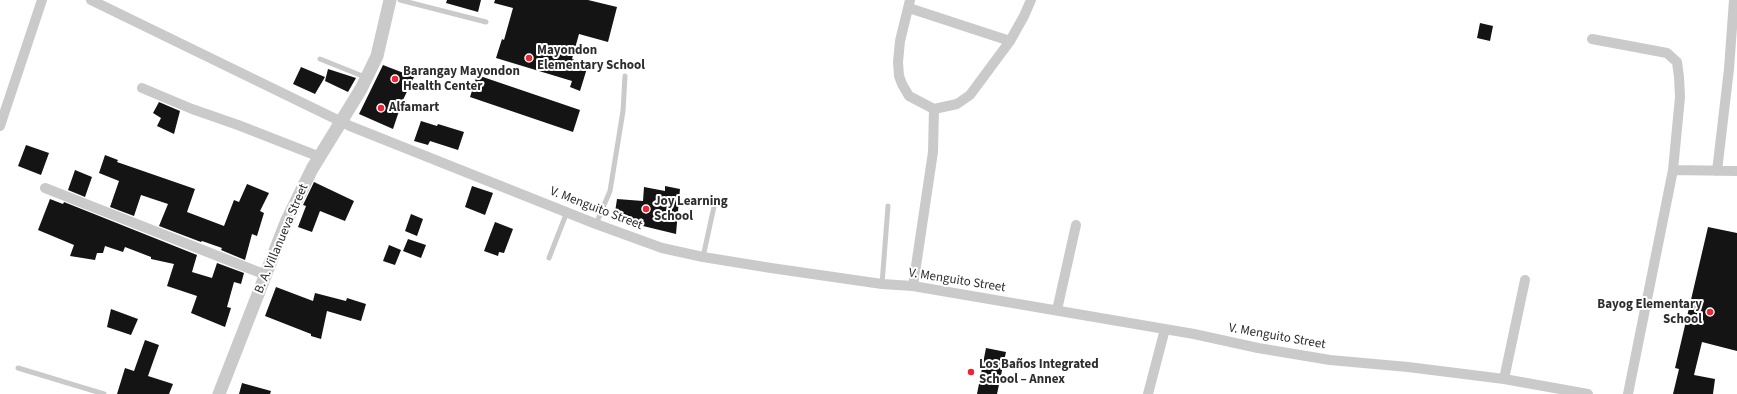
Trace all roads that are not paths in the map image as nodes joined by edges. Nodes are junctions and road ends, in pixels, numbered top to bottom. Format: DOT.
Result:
graph roads {
  1 [pos="42,0"];
  2 [pos="91,0"];
  3 [pos="390,0"];
  4 [pos="400,0"];
  5 [pos="1031,0"];
  6 [pos="1734,0"];
  7 [pos="910,4"];
  8 [pos="486,22"];
  9 [pos="1734,28"];
  10 [pos="1592,40"];
  11 [pos="1010,41"];
  12 [pos="320,59"];
  13 [pos="1733,70"];
  14 [pos="624,76"];
  15 [pos="366,78"];
  16 [pos="142,88"];
  17 [pos="934,110"];
  18 [pos="341,122"];
  19 [pos="0,126"];
  20 [pos="320,157"];
  21 [pos="1673,170"];
  22 [pos="1717,171"];
  23 [pos="1737,171"];
  24 [pos="45,188"];
  25 [pos="715,202"];
  26 [pos="888,206"];
  27 [pos="567,212"];
  28 [pos="596,224"];
  29 [pos="1076,225"];
  30 [pos="703,257"];
  31 [pos="549,258"];
  32 [pos="266,274"];
  33 [pos="1525,280"];
  34 [pos="882,284"];
  35 [pos="913,286"];
  36 [pos="1057,310"];
  37 [pos="1165,329"];
  38 [pos="18,368"];
  39 [pos="1504,379"];
  40 [pos="1550,391"];
  41 [pos="104,394"];
  42 [pos="219,394"];
  43 [pos="1148,394"];
  44 [pos="1588,394"];
  45 [pos="1628,394"];
  1 -- 19 [label="street"];
  2 -- 18 [label="street, V. Menguito Street"];
  3 -- 15 [label="street, B. A. Villanueva Street"];
  4 -- 8 [label="lane"];
  5 -- 11 [label="street"];
  6 -- 9 [label="street"];
  7 -- 11 [label="street"];
  7 -- 17 [label="street"];
  9 -- 13 [label="street"];
  10 -- 21 [label="street"];
  11 -- 17 [label="street"];
  12 -- 15 [label="lane"];
  13 -- 22 [label="street"];
  14 -- 28 [label="lane"];
  15 -- 18 [label="street, B. A. Villanueva Street"];
  16 -- 20 [label="street"];
  17 -- 35 [label="street"];
  18 -- 20 [label="street, B. A. Villanueva Street"];
  18 -- 27 [label="street, V. Menguito Street"];
  20 -- 32 [label="street, B. A. Villanueva Street"];
  21 -- 22 [label="street"];
  21 -- 45 [label="street"];
  22 -- 23 [label="street"];
  24 -- 32 [label="street"];
  25 -- 30 [label="lane"];
  26 -- 34 [label="lane"];
  27 -- 28 [label="street, V. Menguito Street"];
  27 -- 31 [label="lane"];
  28 -- 30 [label="street, V. Menguito Street"];
  29 -- 36 [label="street"];
  30 -- 34 [label="street, V. Menguito Street"];
  32 -- 42 [label="street, B. A. Villanueva Street"];
  33 -- 39 [label="street"];
  34 -- 35 [label="street, V. Menguito Street"];
  35 -- 36 [label="street, V. Menguito Street"];
  36 -- 37 [label="street, V. Menguito Street"];
  37 -- 39 [label="street, V. Menguito Street"];
  37 -- 43 [label="street"];
  38 -- 41 [label="lane"];
  39 -- 40 [label="street, V. Menguito Street"];
  40 -- 44 [label="street, V. Menguito Street"];
}
